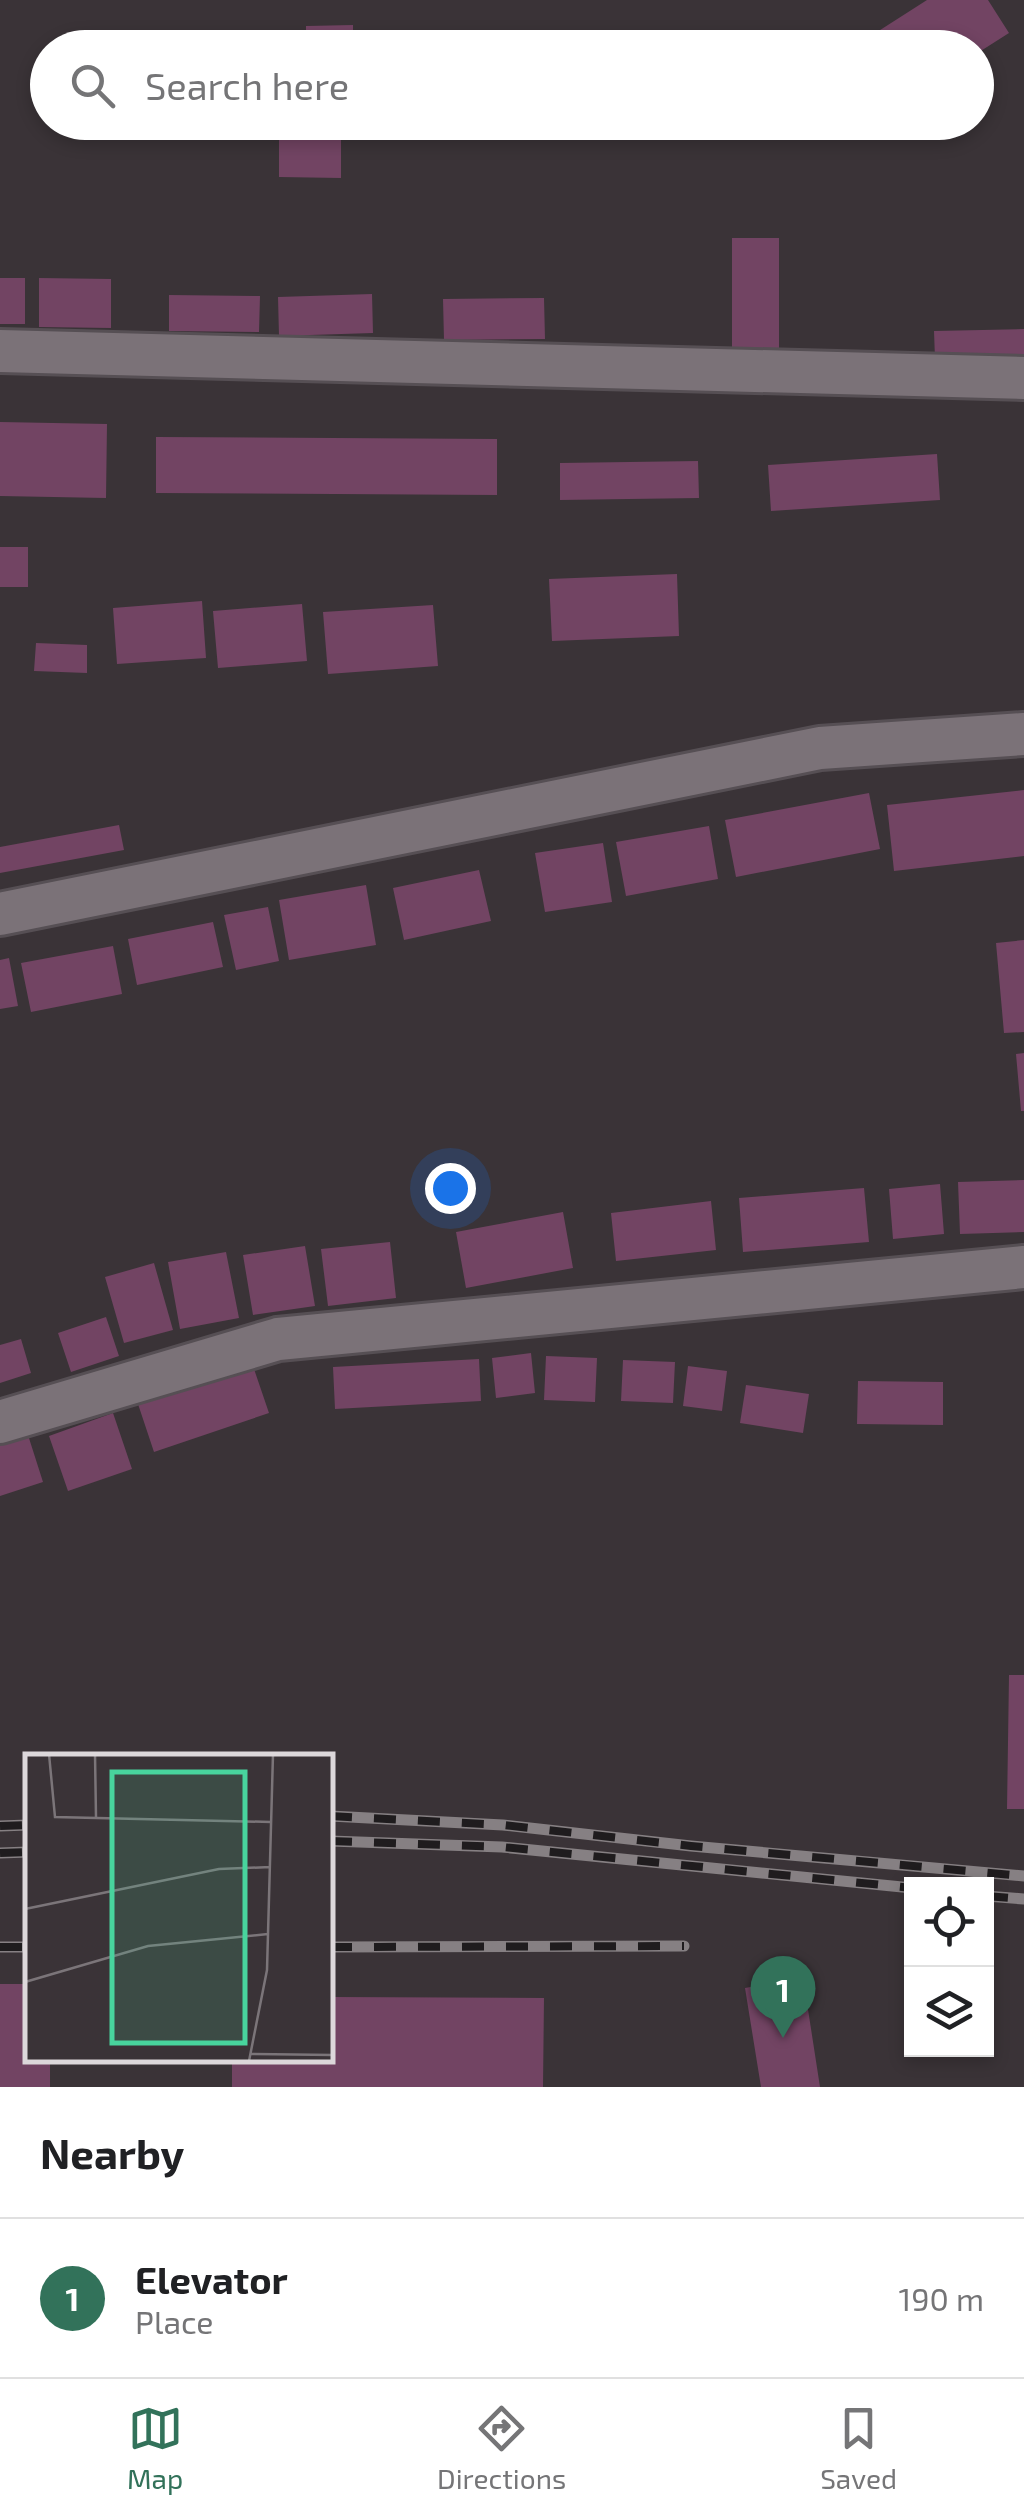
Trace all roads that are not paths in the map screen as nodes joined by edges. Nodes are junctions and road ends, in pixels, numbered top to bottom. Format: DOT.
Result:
graph roads {
  1 [pos="0,351"];
  2 [pos="1024,378"];
  3 [pos="1024,734"];
  4 [pos="0,914"];
  5 [pos="1024,1266"];
  6 [pos="0,1422"];
  1 -- 2 [label="street"];
  3 -- 4 [label="street"];
  5 -- 6 [label="street"];
}
